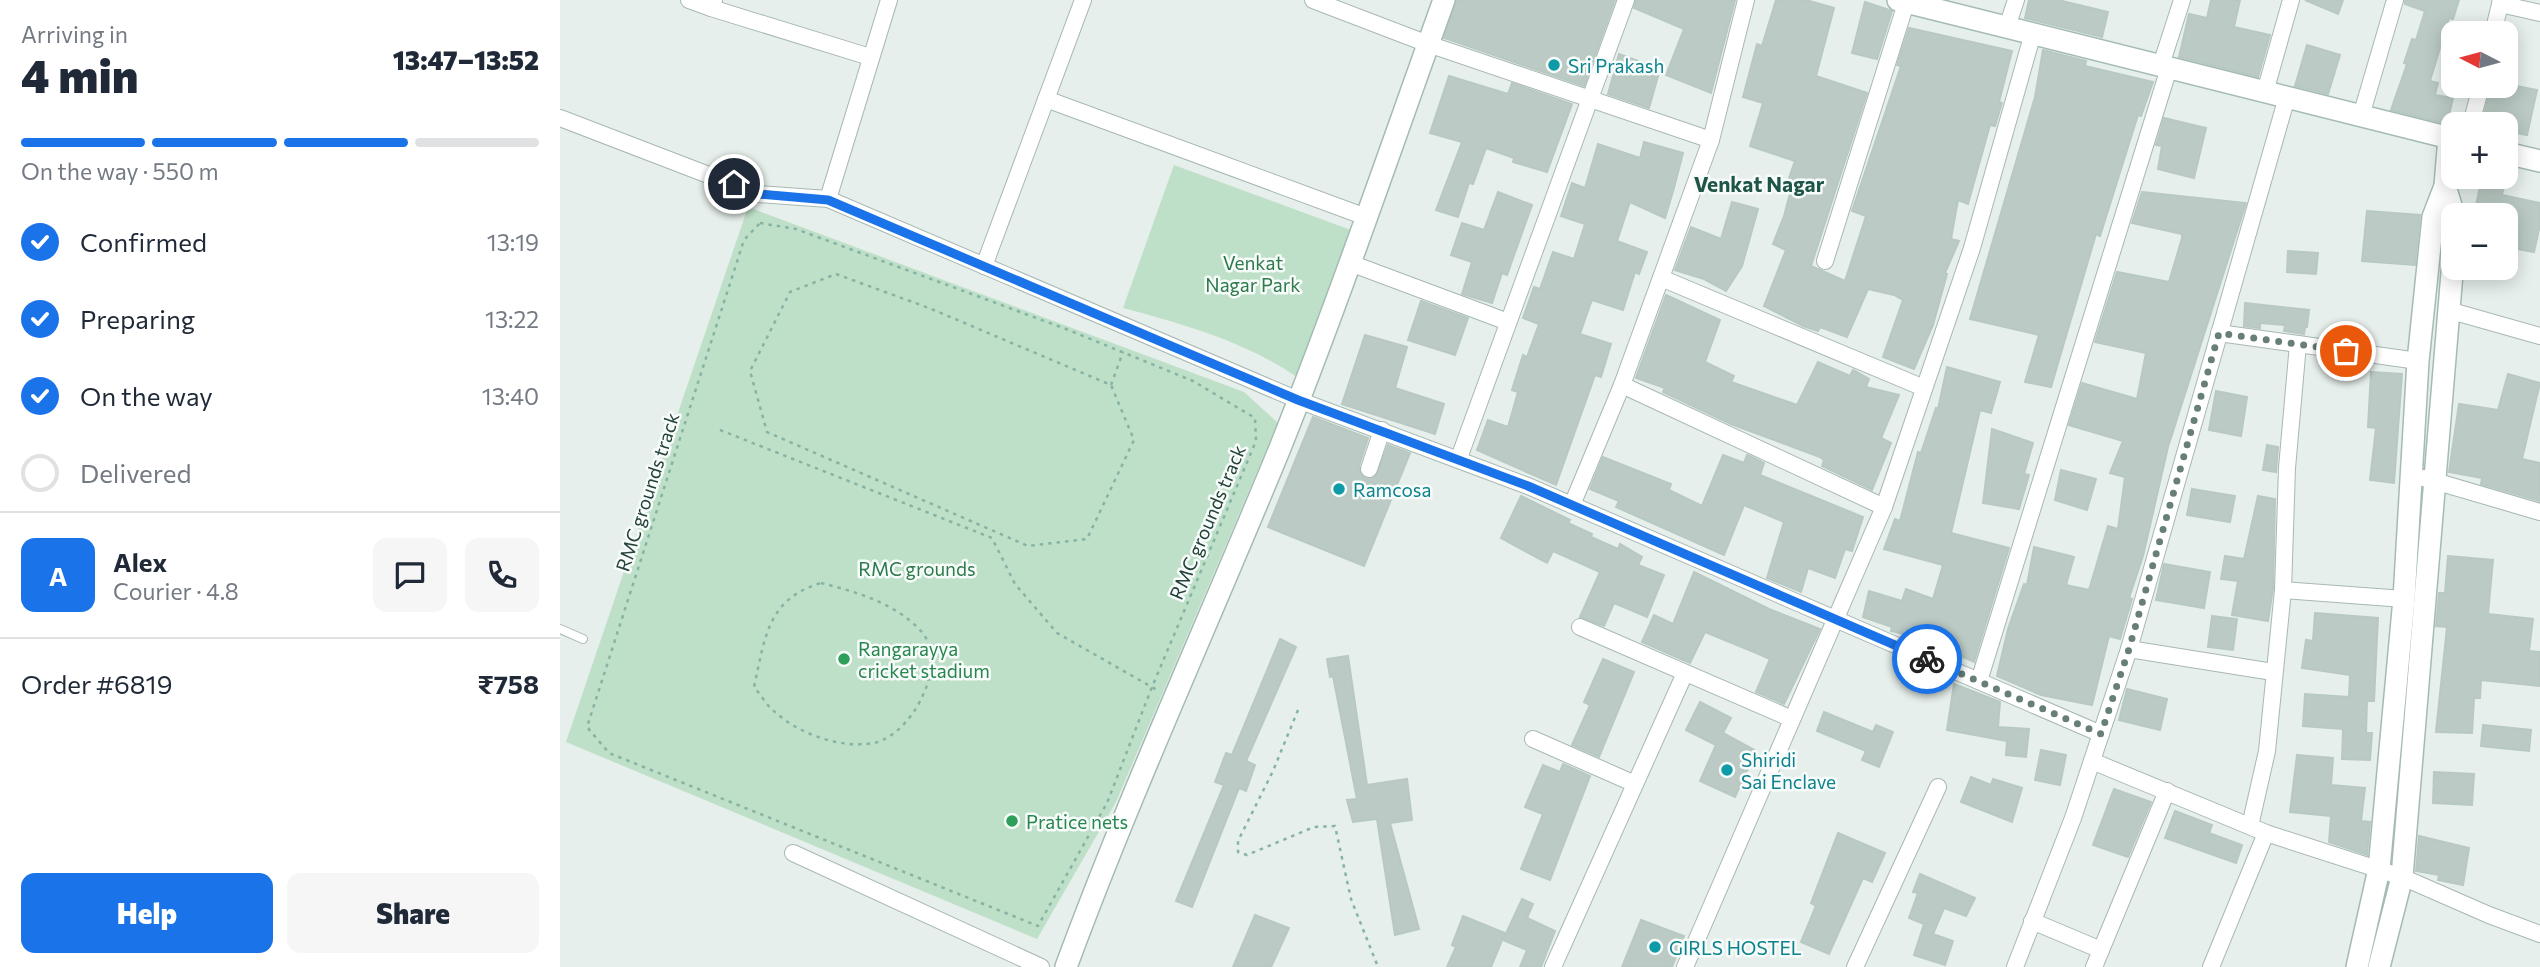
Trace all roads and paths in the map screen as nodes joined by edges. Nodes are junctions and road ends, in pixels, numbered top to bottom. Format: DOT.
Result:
graph roads {
  1 [pos="690,0"];
  2 [pos="889,0"];
  3 [pos="1083,0"];
  4 [pos="1313,0"];
  5 [pos="1444,0"];
  6 [pos="1626,0"];
  7 [pos="1746,0"];
  8 [pos="2015,0"];
  9 [pos="2182,0"];
  10 [pos="2291,0"];
  11 [pos="2395,0"];
  12 [pos="1904,1"];
  13 [pos="2500,2"];
  14 [pos="712,4"];
  15 [pos="2540,13"];
  16 [pos="2496,21"];
  17 [pos="2007,27"];
  18 [pos="2034,33"];
  19 [pos="1428,44"];
  20 [pos="870,57"];
  21 [pos="2165,66"];
  22 [pos="2264,92"];
  23 [pos="2287,97"];
  24 [pos="1589,98"];
  25 [pos="1046,99"];
  26 [pos="2361,116"];
  27 [pos="560,118"];
  28 [pos="2441,136"];
  29 [pos="1711,140"];
  30 [pos="2518,156"];
  31 [pos="2540,161"];
  32 [pos="2444,189"];
  33 [pos="828,200"];
  34 [pos="1366,217"];
  35 [pos="1825,261"];
  36 [pos="1350,263"];
  37 [pos="984,266"];
  38 [pos="1661,278"];
  39 [pos="2451,280"];
  40 [pos="2448,310"];
  41 [pos="1508,322"];
  42 [pos="2219,333"];
  43 [pos="2540,336"];
  44 [pos="2298,344"];
  45 [pos="1123,352"];
  46 [pos="2418,361"];
  47 [pos="1111,385"];
  48 [pos="1622,385"];
  49 [pos="1924,388"];
  50 [pos="1298,400"];
  51 [pos="720,430"];
  52 [pos="1382,430"];
  53 [pos="1459,458"];
  54 [pos="1369,469"];
  55 [pos="2411,475"];
  56 [pos="2434,479"];
  57 [pos="1572,505"];
  58 [pos="1884,507"];
  59 [pos="2540,512"];
  60 [pos="2283,590"];
  61 [pos="2404,599"];
  62 [pos="1835,619"];
  63 [pos="1580,627"];
  64 [pos="560,629"];
  65 [pos="583,639"];
  66 [pos="2129,649"];
  67 [pos="1685,673"];
  68 [pos="2273,673"];
  69 [pos="1979,681"];
  70 [pos="754,687"];
  71 [pos="1152,687"];
  72 [pos="1298,710"];
  73 [pos="1792,719"];
  74 [pos="2101,734"];
  75 [pos="1533,739"];
  76 [pos="2092,761"];
  77 [pos="1635,783"];
  78 [pos="1938,787"];
  79 [pos="2166,791"];
  80 [pos="2258,830"];
  81 [pos="793,853"];
  82 [pos="2379,869"];
  83 [pos="2402,877"];
  84 [pos="2032,921"];
  85 [pos="2540,923"];
  86 [pos="2540,933"];
  87 [pos="2101,950"];
  88 [pos="1041,967"];
  89 [pos="1066,967"];
  90 [pos="1378,967"];
  91 [pos="1553,967"];
  92 [pos="1685,967"];
  93 [pos="1855,967"];
  94 [pos="2015,967"];
  95 [pos="2094,967"];
  96 [pos="2211,967"];
  97 [pos="2357,967"];
  98 [pos="2379,967"];
  1 -- 14 [label="street"];
  2 -- 20 [label="street"];
  3 -- 25 [label="street"];
  4 -- 19 [label="street"];
  5 -- 19 [label="street"];
  6 -- 24 [label="street"];
  7 -- 29 [label="street"];
  8 -- 17 [label="street"];
  9 -- 21 [label="street"];
  10 -- 22 [label="street"];
  11 -- 26 [label="street"];
  12 -- 17 [label="street"];
  12 -- 35 [label="street"];
  13 -- 15 [label="street"];
  13 -- 16 [label="street"];
  14 -- 20 [label="street"];
  17 -- 18 [label="street"];
  18 -- 21 [label="street"];
  18 -- 49 [label="street"];
  19 -- 24 [label="street"];
  19 -- 34 [label="street"];
  20 -- 33 [label="street"];
  21 -- 22 [label="street"];
  21 -- 69 [label="street"];
  22 -- 23 [label="street"];
  23 -- 26 [label="street"];
  23 -- 42 [label="street"];
  24 -- 29 [label="street"];
  24 -- 41 [label="street"];
  25 -- 34 [label="street"];
  25 -- 37 [label="street"];
  26 -- 28 [label="street"];
  27 -- 33 [label="street"];
  29 -- 38 [label="street"];
  30 -- 31 [label="street"];
  32 -- 46 [label="street"];
  33 -- 37 [label="street"];
  34 -- 36 [label="street"];
  36 -- 41 [label="street"];
  36 -- 50 [label="street"];
  37 -- 50 [label="street"];
  38 -- 48 [label="street"];
  38 -- 49 [label="street"];
  39 -- 40 [label="street"];
  40 -- 43 [label="street"];
  40 -- 56 [label="street"];
  41 -- 53 [label="street"];
  42 -- 44 [label="street"];
  42 -- 66 [label="street"];
  44 -- 46 [label="street"];
  44 -- 60 [label="street"];
  45 -- 47 [label="path"];
  45 -- 71 [label="path, RMC grounds track"];
  45 -- 71 [label="path, RMC grounds track"];
  46 -- 55 [label="street"];
  47 -- 47 [label="path"];
  48 -- 57 [label="street"];
  48 -- 58 [label="street"];
  49 -- 58 [label="street"];
  50 -- 52 [label="street"];
  50 -- 89 [label="street"];
  51 -- 71 [label="path"];
  52 -- 53 [label="street"];
  52 -- 54 [label="street"];
  53 -- 57 [label="street"];
  55 -- 56 [label="street"];
  55 -- 61 [label="street"];
  56 -- 59 [label="street"];
  56 -- 83 [label="street"];
  57 -- 62 [label="street"];
  58 -- 62 [label="street"];
  60 -- 61 [label="street"];
  60 -- 68 [label="street"];
  61 -- 82 [label="street"];
  62 -- 69 [label="street"];
  62 -- 73 [label="street"];
  63 -- 67 [label="street"];
  64 -- 65 [label="lane"];
  66 -- 68 [label="street"];
  66 -- 74 [label="street"];
  67 -- 73 [label="street"];
  67 -- 77 [label="street"];
  68 -- 80 [label="street"];
  69 -- 74 [label="street"];
  70 -- 70 [label="path"];
  72 -- 90 [label="path"];
  73 -- 92 [label="street"];
  74 -- 76 [label="street"];
  75 -- 77 [label="street"];
  76 -- 79 [label="street"];
  76 -- 84 [label="street"];
  77 -- 91 [label="street"];
  78 -- 93 [label="street"];
  79 -- 80 [label="street"];
  79 -- 87 [label="street"];
  80 -- 82 [label="street"];
  80 -- 96 [label="street"];
  81 -- 88 [label="street"];
  82 -- 83 [label="street"];
  82 -- 97 [label="street"];
  83 -- 86 [label="street"];
  83 -- 98 [label="street"];
  84 -- 87 [label="street"];
  84 -- 94 [label="street"];
  85 -- 86 [label="street"];
  87 -- 95 [label="street"];
}
